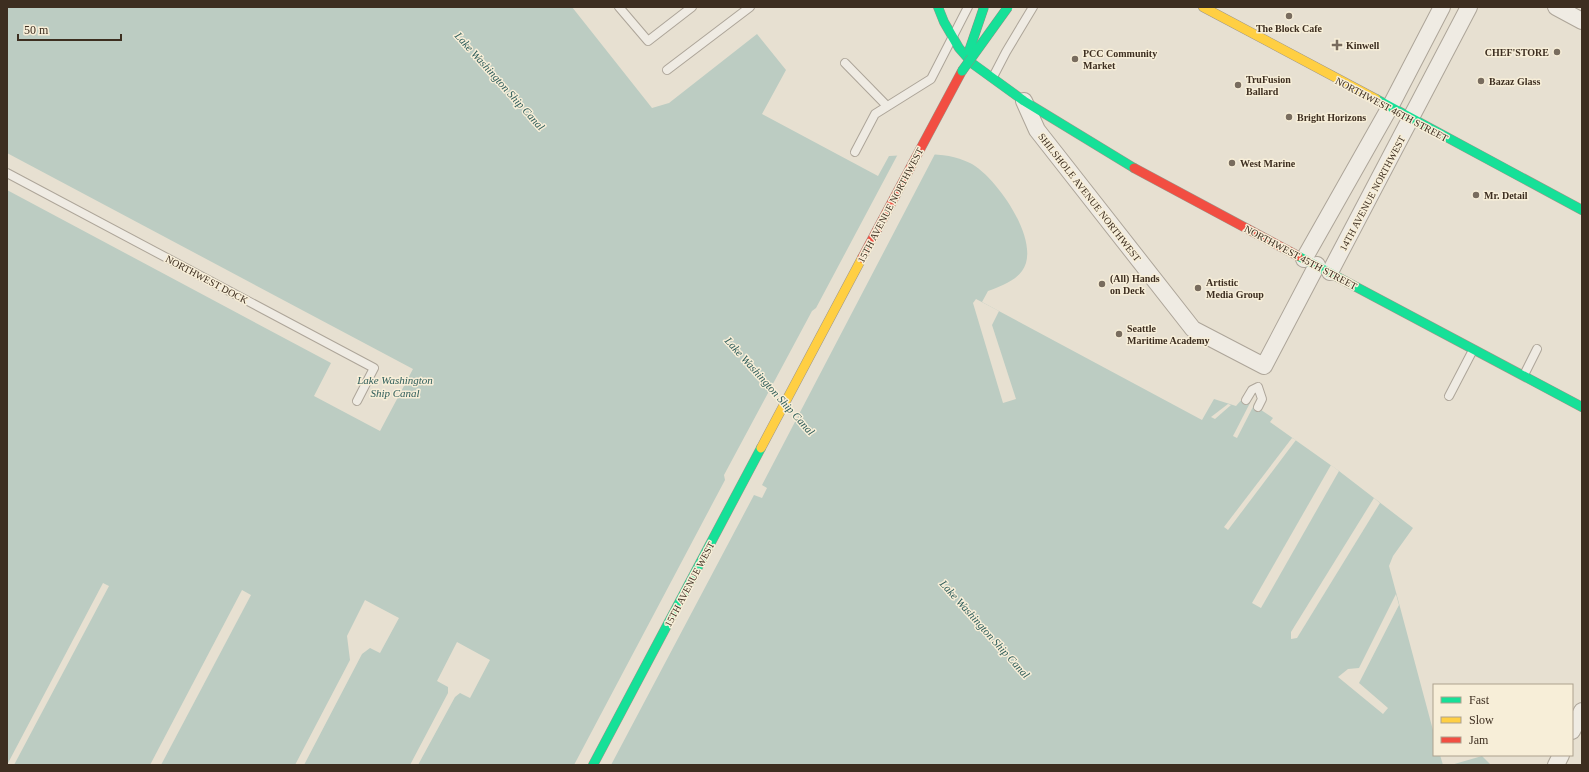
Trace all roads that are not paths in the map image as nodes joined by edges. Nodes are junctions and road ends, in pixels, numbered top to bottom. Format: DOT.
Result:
graph roads {
  1 [pos="620,7"];
  2 [pos="692,7"];
  3 [pos="750,7"];
  4 [pos="938,7"];
  5 [pos="968,7"];
  6 [pos="984,7"];
  7 [pos="1008,7"];
  8 [pos="1033,7"];
  9 [pos="1203,7"];
  10 [pos="1442,7"];
  11 [pos="1469,7"];
  12 [pos="1556,7"];
  13 [pos="992,13"];
  14 [pos="1582,20"];
  15 [pos="952,38"];
  16 [pos="845,63"];
  17 [pos="667,70"];
  18 [pos="962,71"];
  19 [pos="993,78"];
  20 [pos="1024,101"];
  21 [pos="887,106"];
  22 [pos="1390,107"];
  23 [pos="1411,118"];
  24 [pos="855,152"];
  25 [pos="7,172"];
  26 [pos="1582,210"];
  27 [pos="1317,265"];
  28 [pos="1473,349"];
  29 [pos="1538,349"];
  30 [pos="1264,366"];
  31 [pos="1523,375"];
  32 [pos="1449,396"];
  33 [pos="1246,400"];
  34 [pos="357,401"];
  35 [pos="785,404"];
  36 [pos="1258,407"];
  37 [pos="1582,407"];
  38 [pos="1582,711"];
  39 [pos="1573,729"];
  40 [pos="1560,756"];
  41 [pos="593,765"];
  42 [pos="1556,765"];
  1 -- 2 [label="lane"];
  3 -- 17 [label="lane"];
  4 -- 15 [label="street, SHILSHOLE AVENUE NORTHWEST"];
  5 -- 15 [label="lane"];
  6 -- 18 [label="street, bridge"];
  7 -- 18 [label="street, bridge"];
  8 -- 19 [label="lane"];
  9 -- 22 [label="street, NORTHWEST 46TH STREET"];
  10 -- 22 [label="street, 14TH AVENUE NORTHWEST"];
  11 -- 23 [label="street, 14TH AVENUE NORTHWEST"];
  12 -- 14 [label="street"];
  13 -- 18 [label="street, 15TH AVENUE NORTHWEST, bridge"];
  15 -- 19 [label="street, SHILSHOLE AVENUE NORTHWEST"];
  15 -- 21 [label="lane"];
  16 -- 21 [label="lane"];
  18 -- 35 [label="street, 15TH AVENUE NORTHWEST"];
  19 -- 20 [label="street, SHILSHOLE AVENUE NORTHWEST"];
  20 -- 27 [label="street, NORTHWEST 45TH STREET"];
  20 -- 30 [label="street, SHILSHOLE AVENUE NORTHWEST"];
  21 -- 24 [label="lane"];
  22 -- 23 [label="street, NORTHWEST 46TH STREET"];
  22 -- 27 [label="street, 14TH AVENUE NORTHWEST"];
  23 -- 26 [label="street, NORTHWEST 46TH STREET"];
  23 -- 27 [label="street, 14TH AVENUE NORTHWEST"];
  25 -- 34 [label="lane, NORTHWEST DOCK"];
  27 -- 28 [label="street, NORTHWEST 45TH STREET"];
  27 -- 30 [label="street, 14TH AVENUE NORTHWEST"];
  28 -- 31 [label="street, NORTHWEST 45TH STREET"];
  28 -- 32 [label="lane"];
  29 -- 31 [label="lane"];
  31 -- 37 [label="street, NORTHWEST 45TH STREET"];
  33 -- 36 [label="lane"];
  35 -- 41 [label="street, 15TH AVENUE WEST"];
  38 -- 39 [label="street"];
  40 -- 42 [label="street"];
}
